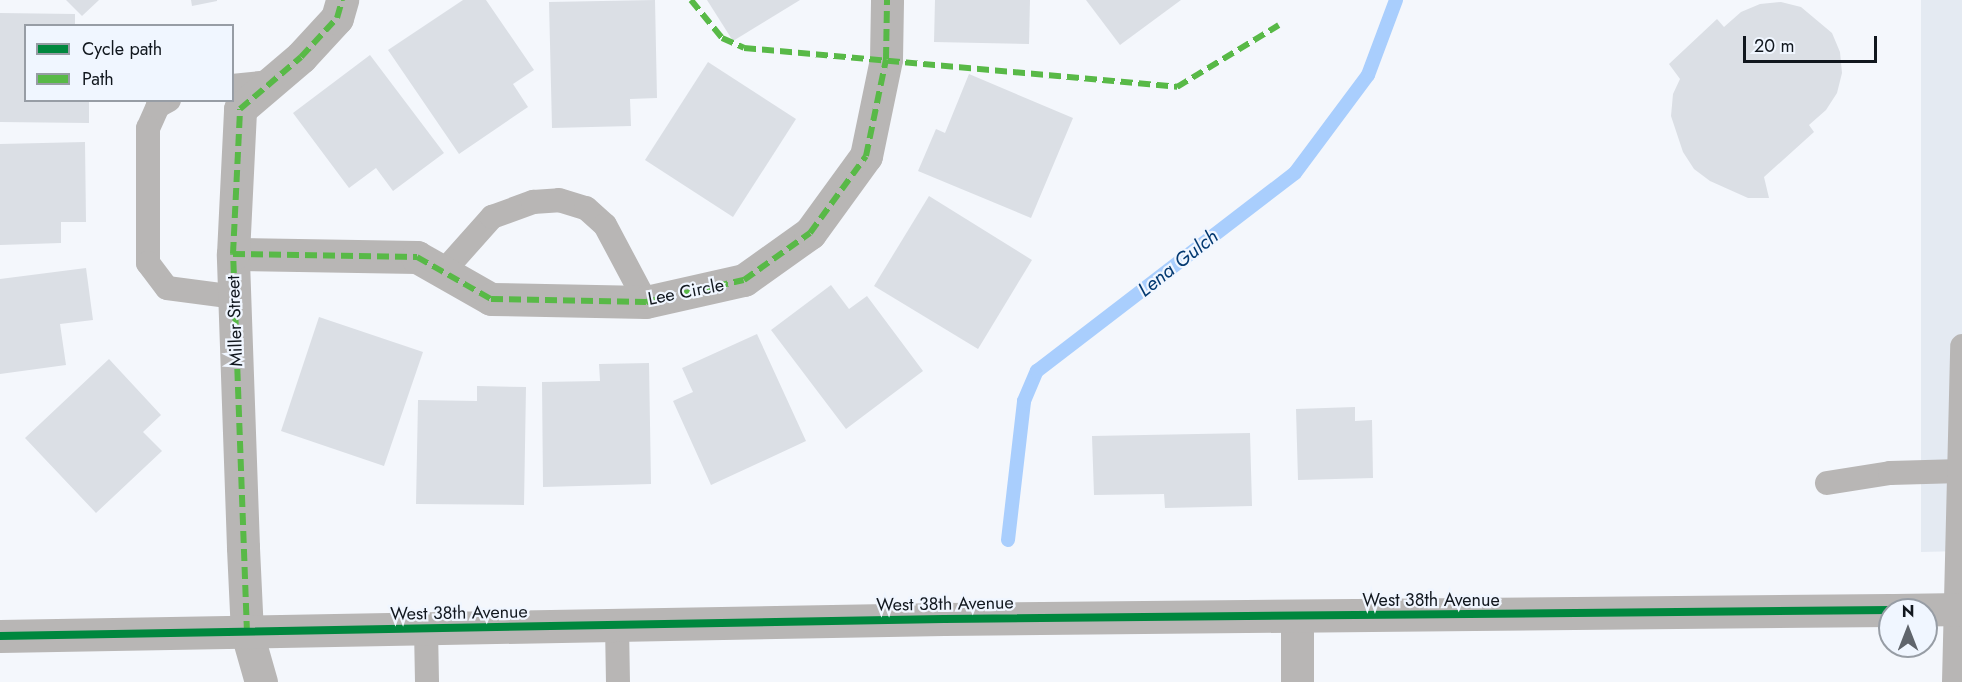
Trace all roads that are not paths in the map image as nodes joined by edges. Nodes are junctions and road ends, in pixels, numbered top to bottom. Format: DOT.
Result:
graph roads {
  1 [pos="342,0"];
  2 [pos="887,0"];
  3 [pos="271,82"];
  4 [pos="234,86"];
  5 [pos="166,102"];
  6 [pos="233,254"];
  7 [pos="443,272"];
  8 [pos="235,297"];
  9 [pos="646,302"];
  10 [pos="1962,345"];
  11 [pos="1961,471"];
  12 [pos="1827,483"];
  13 [pos="1938,609"];
  14 [pos="1958,609"];
  15 [pos="1878,610"];
  16 [pos="1297,616"];
  17 [pos="617,625"];
  18 [pos="426,629"];
  19 [pos="247,633"];
  20 [pos="0,636"];
  21 [pos="261,682"];
  22 [pos="427,682"];
  23 [pos="618,682"];
  24 [pos="1297,682"];
  25 [pos="1954,682"];
  1 -- 3 [label="street, Miller Street"];
  2 -- 9 [label="street, Lee Circle"];
  3 -- 4 [label="lane"];
  3 -- 6 [label="street, Miller Street"];
  5 -- 8 [label="lane"];
  6 -- 7 [label="street, Lee Circle"];
  6 -- 8 [label="street, Miller Street"];
  7 -- 9 [label="street, Lee Circle"];
  7 -- 9 [label="lane"];
  8 -- 19 [label="street, Miller Street"];
  10 -- 11 [label="lane"];
  11 -- 12 [label="lane"];
  11 -- 14 [label="lane"];
  13 -- 14 [label="street, West 38th Avenue"];
  14 -- 25 [label="lane"];
  15 -- 16 [label="street, West 38th Avenue"];
  16 -- 17 [label="street, West 38th Avenue"];
  16 -- 24 [label="street"];
  17 -- 18 [label="street, West 38th Avenue"];
  17 -- 23 [label="lane"];
  18 -- 19 [label="street, West 38th Avenue"];
  18 -- 22 [label="lane"];
  19 -- 20 [label="street, West 38th Avenue"];
  19 -- 21 [label="street, Miller Street"];
}
